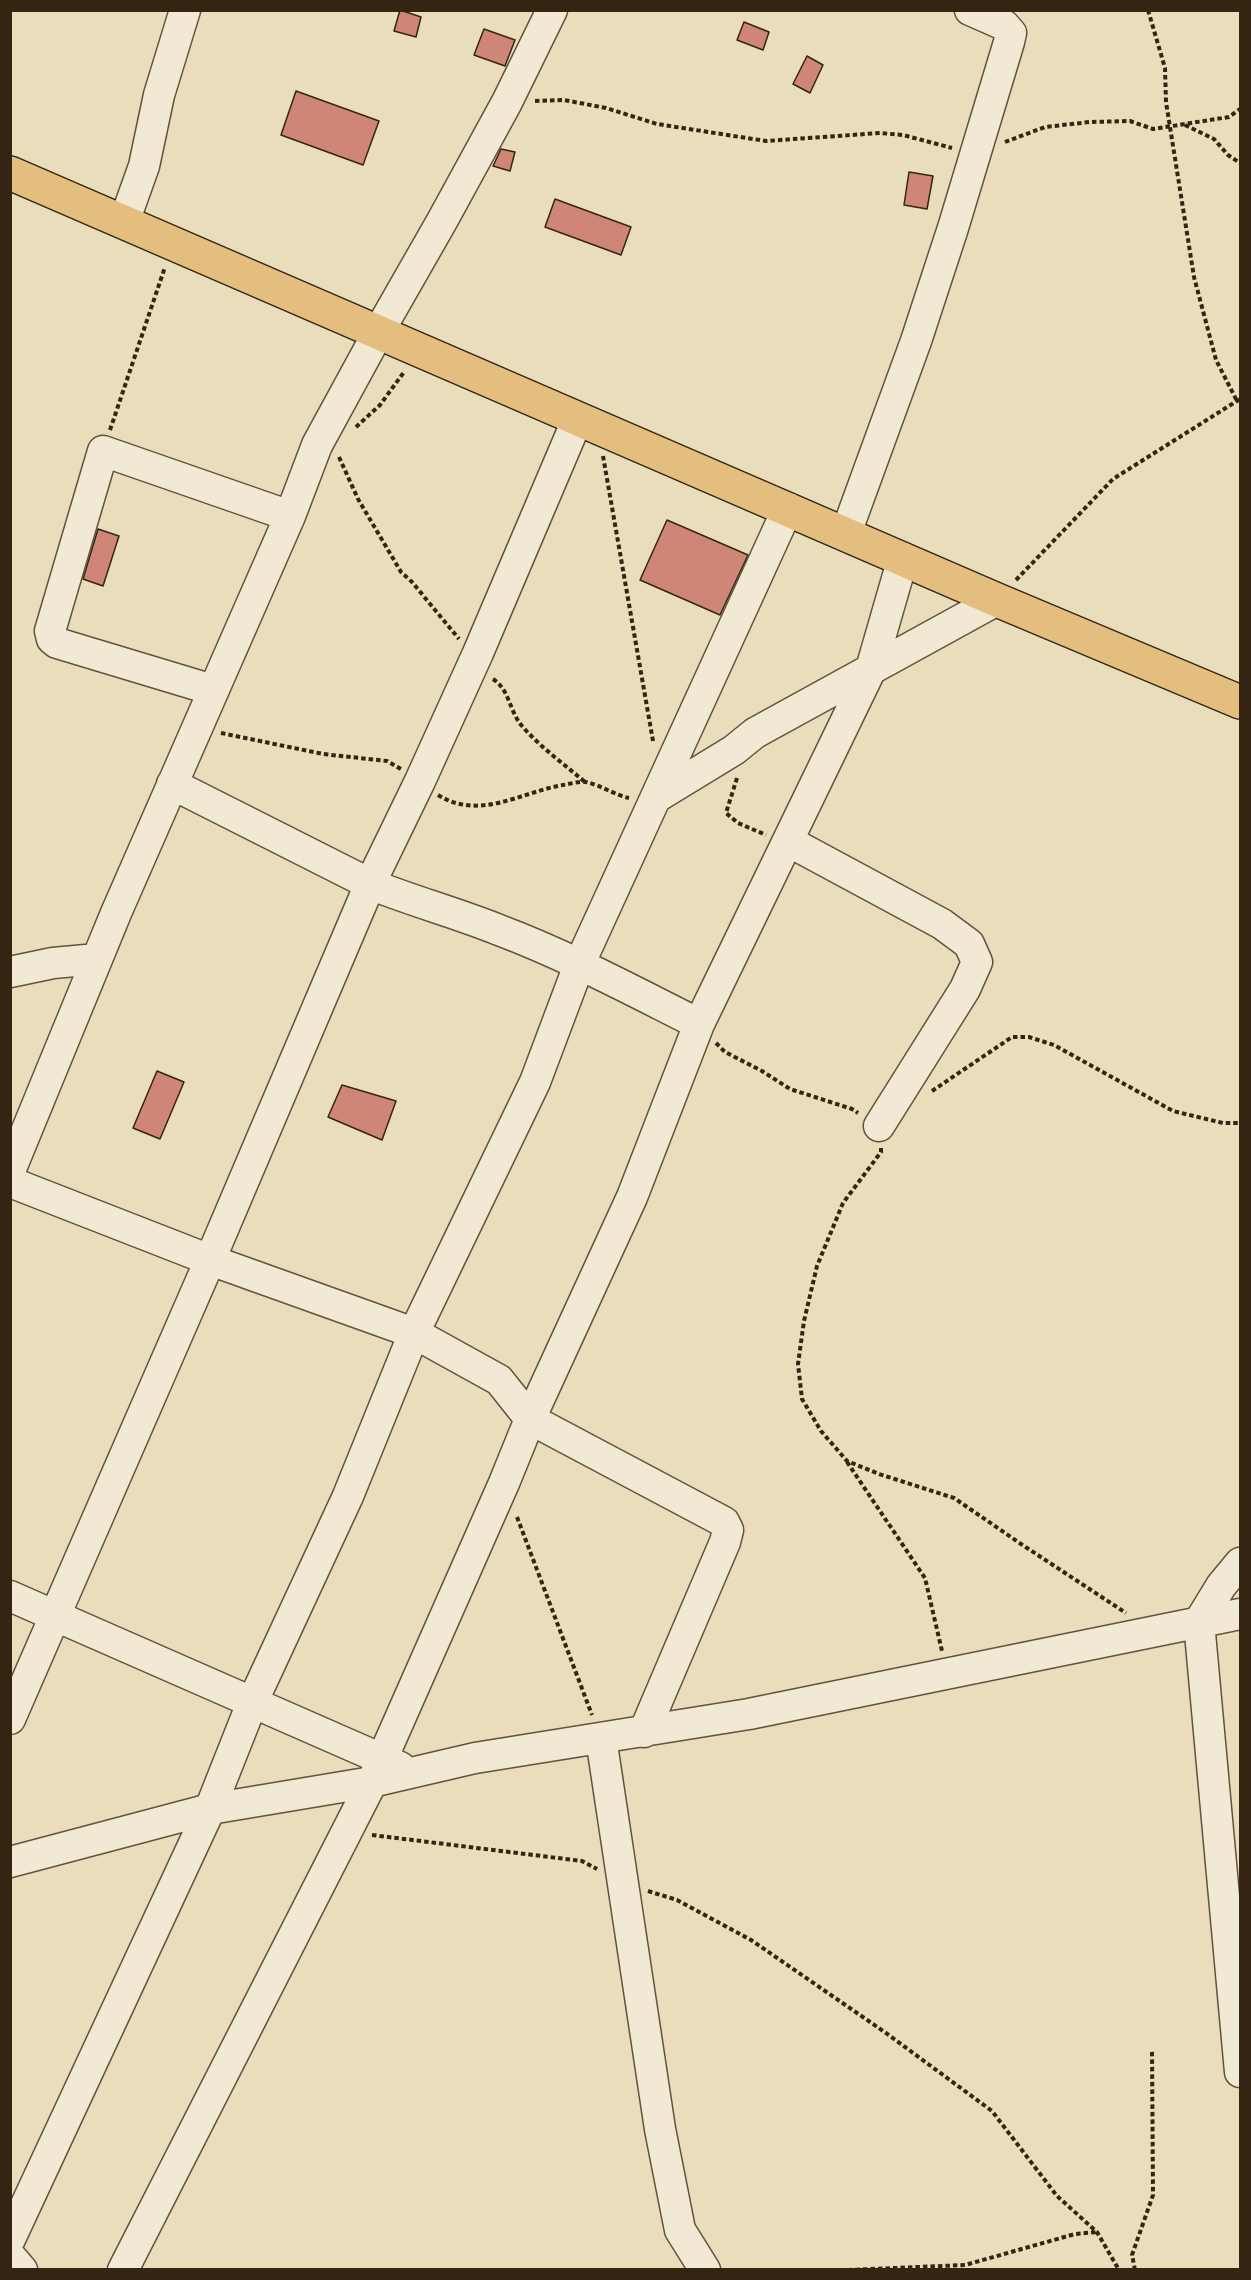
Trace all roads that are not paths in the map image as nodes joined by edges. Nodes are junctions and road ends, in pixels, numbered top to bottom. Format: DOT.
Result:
graph roads {
  1 [pos="185,10"];
  2 [pos="552,10"];
  3 [pos="970,10"];
  4 [pos="10,173"];
  5 [pos="124,222"];
  6 [pos="378,333"];
  7 [pos="588,422"];
  8 [pos="788,508"];
  9 [pos="290,516"];
  10 [pos="846,532"];
  11 [pos="903,558"];
  12 [pos="997,600"];
  13 [pos="871,669"];
  14 [pos="213,690"];
  15 [pos="1240,702"];
  16 [pos="172,784"];
  17 [pos="659,791"];
  18 [pos="788,841"];
  19 [pos="370,884"];
  20 [pos="97,959"];
  21 [pos="579,965"];
  22 [pos="10,972"];
  23 [pos="699,1023"];
  24 [pos="879,1126"];
  25 [pos="10,1171"];
  26 [pos="10,1182"];
  27 [pos="210,1260"];
  28 [pos="414,1333"];
  29 [pos="553,1372"];
  30 [pos="499,1380"];
  31 [pos="530,1419"];
  32 [pos="1240,1563"];
  33 [pos="10,1596"];
  34 [pos="1240,1614"];
  35 [pos="56,1615"];
  36 [pos="1199,1622"];
  37 [pos="252,1703"];
  38 [pos="10,1719"];
  39 [pos="644,1732"];
  40 [pos="601,1738"];
  41 [pos="377,1771"];
  42 [pos="210,1809"];
  43 [pos="10,1862"];
  44 [pos="1240,2072"];
  45 [pos="10,2239"];
  46 [pos="10,2256"];
  47 [pos="22,2270"];
  48 [pos="123,2270"];
  49 [pos="705,2270"];
  1 -- 5 [label="street"];
  2 -- 6 [label="street"];
  3 -- 10 [label="street"];
  4 -- 5 [label="main road"];
  5 -- 6 [label="main road"];
  6 -- 7 [label="main road"];
  6 -- 9 [label="street"];
  7 -- 8 [label="main road"];
  7 -- 19 [label="street"];
  8 -- 10 [label="main road"];
  8 -- 17 [label="street"];
  9 -- 14 [label="street"];
  9 -- 14 [label="street"];
  10 -- 11 [label="main road"];
  11 -- 12 [label="main road"];
  11 -- 13 [label="street"];
  12 -- 13 [label="street"];
  12 -- 15 [label="main road"];
  13 -- 17 [label="street"];
  13 -- 18 [label="street"];
  14 -- 16 [label="street"];
  16 -- 19 [label="street"];
  16 -- 20 [label="street"];
  17 -- 21 [label="street"];
  18 -- 23 [label="street"];
  18 -- 24 [label="street"];
  19 -- 21 [label="street"];
  19 -- 27 [label="street"];
  20 -- 22 [label="street"];
  20 -- 25 [label="street"];
  21 -- 23 [label="street"];
  21 -- 28 [label="street"];
  23 -- 29 [label="street"];
  26 -- 27 [label="street"];
  27 -- 28 [label="street"];
  27 -- 35 [label="street"];
  28 -- 30 [label="street"];
  28 -- 37 [label="street"];
  29 -- 30 [label="street"];
  29 -- 31 [label="street"];
  30 -- 31 [label="street"];
  31 -- 39 [label="street"];
  31 -- 41 [label="street"];
  32 -- 36 [label="street"];
  33 -- 35 [label="street"];
  34 -- 36 [label="street"];
  35 -- 37 [label="street"];
  35 -- 38 [label="street"];
  36 -- 39 [label="street"];
  36 -- 44 [label="street"];
  37 -- 41 [label="street"];
  37 -- 42 [label="street"];
  39 -- 40 [label="street"];
  40 -- 41 [label="street"];
  40 -- 49 [label="street"];
  41 -- 42 [label="street"];
  41 -- 48 [label="street"];
  42 -- 43 [label="street"];
  42 -- 45 [label="street"];
  46 -- 47 [label="street"];
}
